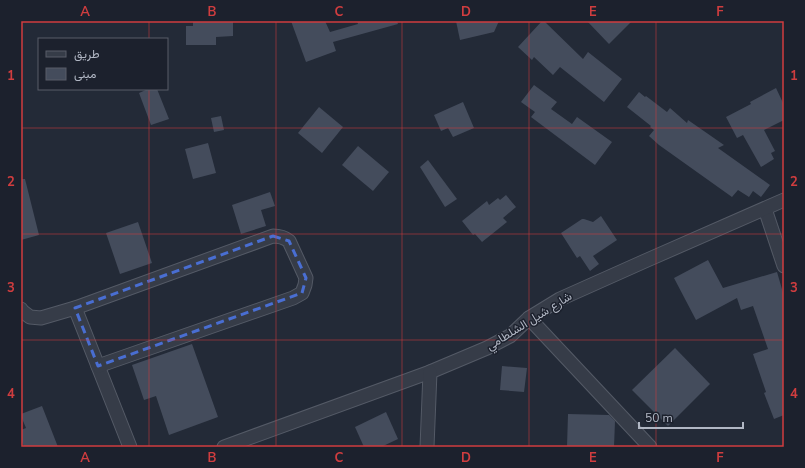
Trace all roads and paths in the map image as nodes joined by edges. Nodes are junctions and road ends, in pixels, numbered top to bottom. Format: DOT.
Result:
graph roads {
  1 [pos="784,200"];
  2 [pos="764,209"];
  3 [pos="784,266"];
  4 [pos="76,308"];
  5 [pos="21,309"];
  6 [pos="529,318"];
  7 [pos="98,366"];
  8 [pos="430,372"];
  9 [pos="130,447"];
  10 [pos="224,447"];
  11 [pos="427,447"];
  12 [pos="650,447"];
  1 -- 2 [label="street, شارع شيل الشلطامي"];
  2 -- 3 [label="street"];
  2 -- 6 [label="street, شارع شيل الشلطامي"];
  4 -- 5 [label="street"];
  4 -- 7 [label="street"];
  4 -- 7 [label="street"];
  6 -- 8 [label="street, شارع شيل الشلطامي"];
  6 -- 12 [label="street"];
  7 -- 9 [label="street"];
  8 -- 10 [label="street, شارع شيل الشلطامي"];
  8 -- 11 [label="street"];
}
